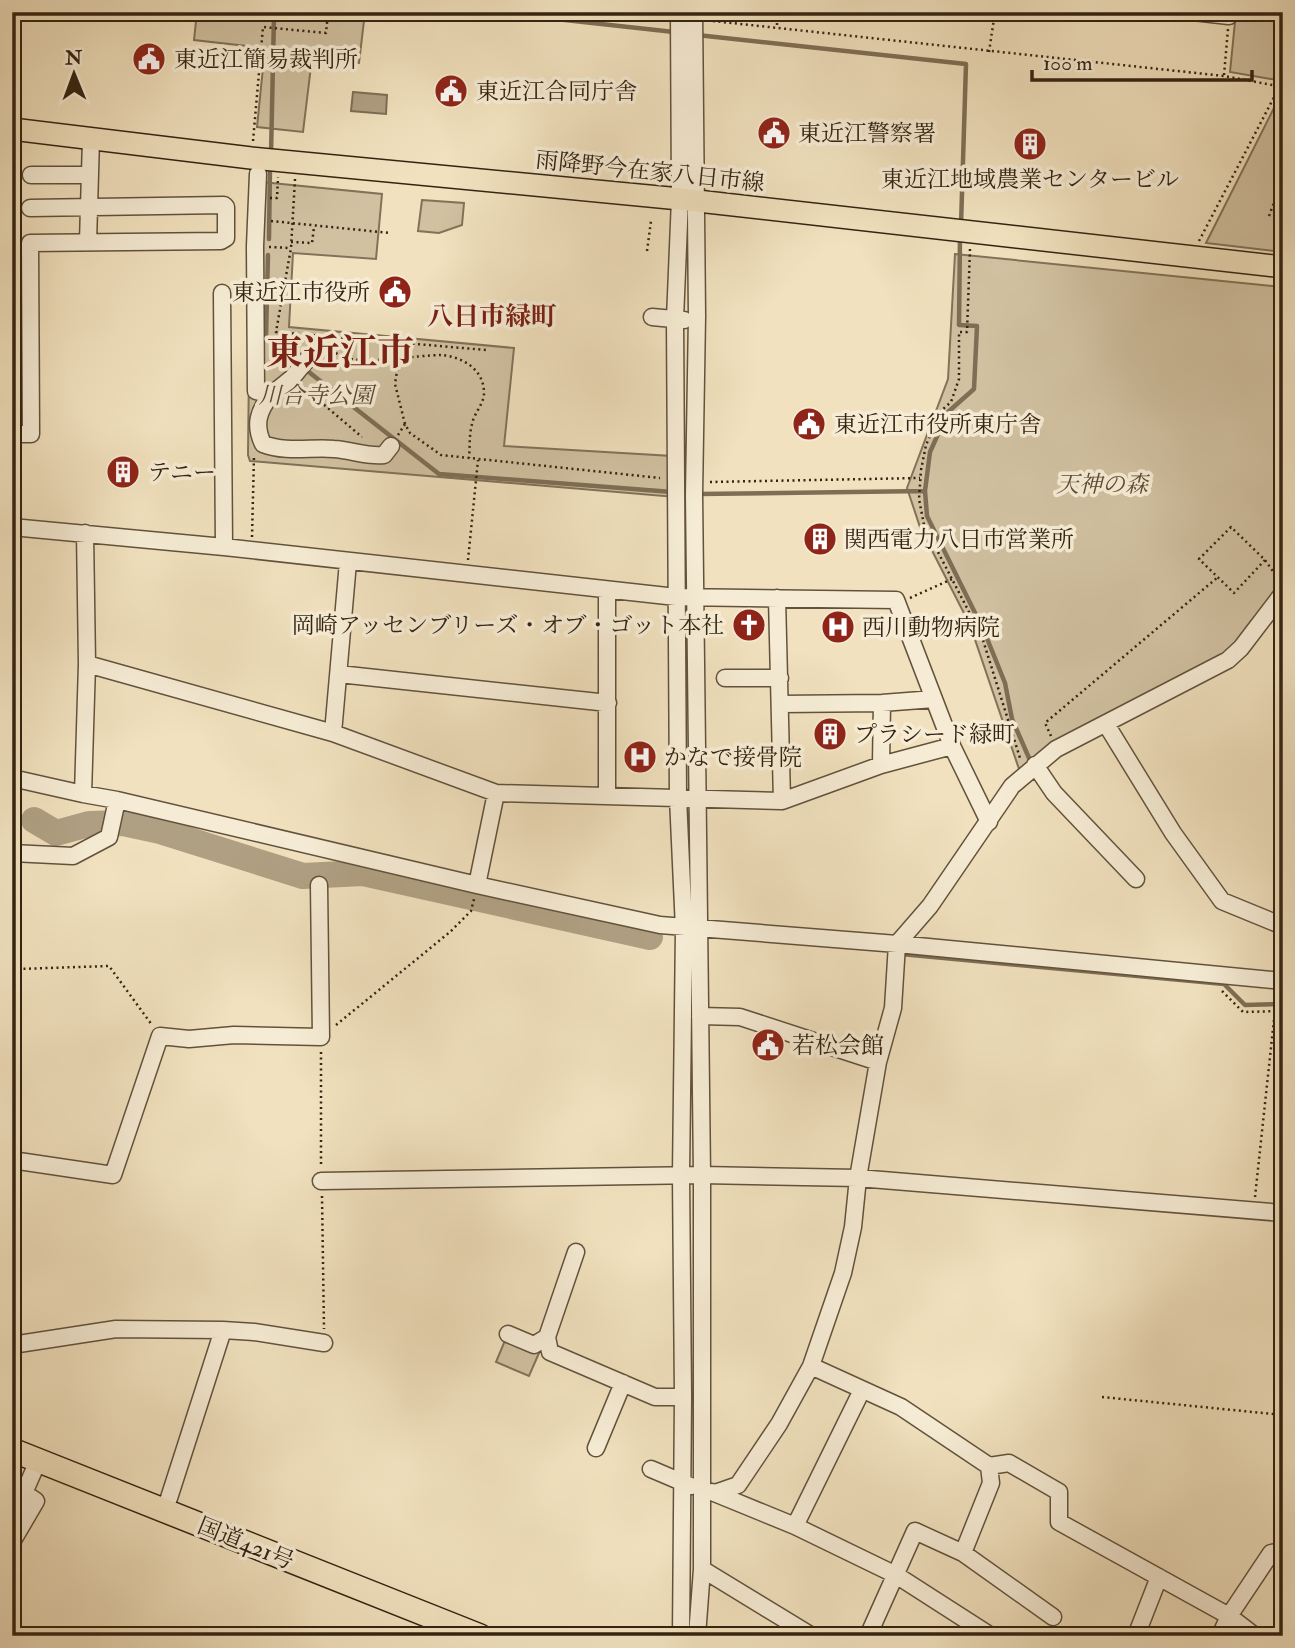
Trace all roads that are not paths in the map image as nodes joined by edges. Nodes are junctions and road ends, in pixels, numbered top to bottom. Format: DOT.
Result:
graph roads {
  1 [pos="694,12"];
  2 [pos="1193,12"];
  3 [pos="1229,14"];
  4 [pos="672,16"];
  5 [pos="12,129"];
  6 [pos="91,139"];
  7 [pos="255,166"];
  8 [pos="31,175"];
  9 [pos="90,175"];
  10 [pos="687,200"];
  11 [pos="30,208"];
  12 [pos="89,208"];
  13 [pos="88,242"];
  14 [pos="1283,267"];
  15 [pos="222,293"];
  16 [pos="652,317"];
  17 [pos="675,319"];
  18 [pos="697,322"];
  19 [pos="310,356"];
  20 [pos="271,396"];
  21 [pos="12,434"];
  22 [pos="387,451"];
  23 [pos="12,527"];
  24 [pos="85,533"];
  25 [pos="224,547"];
  26 [pos="348,562"];
  27 [pos="607,590"];
  28 [pos="1283,593"];
  29 [pos="676,597"];
  30 [pos="696,598"];
  31 [pos="777,598"];
  32 [pos="87,664"];
  33 [pos="339,674"];
  34 [pos="725,678"];
  35 [pos="780,678"];
  36 [pos="934,699"];
  37 [pos="608,703"];
  38 [pos="882,703"];
  39 [pos="781,704"];
  40 [pos="1105,724"];
  41 [pos="333,733"];
  42 [pos="952,746"];
  43 [pos="881,765"];
  44 [pos="1030,770"];
  45 [pos="12,778"];
  46 [pos="496,793"];
  47 [pos="83,794"];
  48 [pos="607,795"];
  49 [pos="678,798"];
  50 [pos="698,798"];
  51 [pos="117,800"];
  52 [pos="782,801"];
  53 [pos="989,822"];
  54 [pos="12,853"];
  55 [pos="1136,879"];
  56 [pos="318,885"];
  57 [pos="477,889"];
  58 [pos="1283,926"];
  59 [pos="692,928"];
  60 [pos="897,944"];
  61 [pos="1283,981"];
  62 [pos="700,1016"];
  63 [pos="878,1062"];
  64 [pos="12,1160"];
  65 [pos="681,1175"];
  66 [pos="702,1175"];
  67 [pos="858,1178"];
  68 [pos="321,1181"];
  69 [pos="1283,1213"];
  70 [pos="576,1252"];
  71 [pos="223,1330"];
  72 [pos="508,1334"];
  73 [pos="547,1337"];
  74 [pos="324,1343"];
  75 [pos="12,1345"];
  76 [pos="811,1366"];
  77 [pos="623,1384"];
  78 [pos="862,1390"];
  79 [pos="683,1397"];
  80 [pos="596,1448"];
  81 [pos="21,1458"];
  82 [pos="989,1466"];
  83 [pos="652,1469"];
  84 [pos="683,1483"];
  85 [pos="18,1490"];
  86 [pos="709,1492"];
  87 [pos="163,1511"];
  88 [pos="12,1516"];
  89 [pos="795,1526"];
  90 [pos="12,1542"];
  91 [pos="1283,1551"];
  92 [pos="963,1553"];
  93 [pos="702,1569"];
  94 [pos="896,1575"];
  95 [pos="1159,1577"];
  96 [pos="1228,1616"];
  97 [pos="1053,1617"];
  98 [pos="433,1627"];
  99 [pos="480,1636"];
  100 [pos="681,1636"];
  101 [pos="697,1636"];
  102 [pos="812,1636"];
  103 [pos="869,1636"];
  104 [pos="991,1636"];
  105 [pos="1136,1636"];
  106 [pos="1220,1636"];
  107 [pos="1255,1636"];
  1 -- 10 [label="street"];
  2 -- 3 [label="street"];
  4 -- 10 [label="street"];
  5 -- 6 [label="main road, 雨降野今在家八日市線"];
  6 -- 7 [label="main road, 雨降野今在家八日市線"];
  6 -- 9 [label="street"];
  7 -- 10 [label="main road, 雨降野今在家八日市線"];
  7 -- 20 [label="street"];
  8 -- 9 [label="street"];
  9 -- 12 [label="street"];
  10 -- 14 [label="main road, 雨降野今在家八日市線"];
  10 -- 17 [label="street"];
  10 -- 18 [label="street"];
  11 -- 12 [label="street"];
  12 -- 13 [label="street"];
  12 -- 13 [label="street"];
  13 -- 21 [label="street"];
  15 -- 25 [label="street"];
  16 -- 17 [label="street"];
  17 -- 18 [label="street"];
  17 -- 29 [label="street"];
  18 -- 30 [label="street"];
  19 -- 20 [label="street"];
  20 -- 22 [label="street"];
  23 -- 24 [label="street"];
  24 -- 25 [label="street"];
  24 -- 32 [label="street"];
  25 -- 26 [label="street"];
  26 -- 27 [label="street"];
  26 -- 33 [label="street"];
  27 -- 29 [label="street"];
  27 -- 37 [label="street"];
  28 -- 40 [label="street"];
  29 -- 30 [label="street"];
  29 -- 49 [label="street"];
  30 -- 31 [label="street"];
  30 -- 50 [label="street"];
  31 -- 35 [label="street"];
  31 -- 36 [label="street"];
  32 -- 41 [label="street"];
  32 -- 47 [label="street"];
  33 -- 37 [label="street"];
  33 -- 41 [label="street"];
  34 -- 35 [label="street"];
  35 -- 39 [label="street"];
  36 -- 38 [label="street"];
  36 -- 42 [label="street"];
  37 -- 48 [label="street"];
  38 -- 39 [label="street"];
  38 -- 43 [label="street"];
  39 -- 52 [label="street"];
  40 -- 44 [label="street"];
  40 -- 58 [label="street"];
  41 -- 46 [label="street"];
  42 -- 43 [label="street"];
  42 -- 53 [label="street"];
  43 -- 52 [label="street"];
  44 -- 53 [label="street"];
  44 -- 55 [label="street"];
  45 -- 47 [label="street"];
  46 -- 48 [label="street"];
  46 -- 57 [label="street"];
  47 -- 51 [label="street"];
  48 -- 49 [label="street"];
  49 -- 50 [label="street"];
  49 -- 59 [label="street"];
  50 -- 52 [label="street"];
  50 -- 59 [label="street"];
  51 -- 54 [label="street"];
  51 -- 57 [label="street"];
  53 -- 60 [label="street"];
  56 -- 64 [label="street"];
  57 -- 59 [label="street"];
  59 -- 60 [label="street"];
  59 -- 62 [label="street"];
  59 -- 65 [label="street"];
  60 -- 61 [label="street"];
  60 -- 63 [label="street"];
  62 -- 63 [label="street"];
  62 -- 66 [label="street"];
  63 -- 67 [label="street"];
  65 -- 66 [label="street"];
  65 -- 68 [label="street"];
  65 -- 79 [label="street"];
  66 -- 67 [label="street"];
  66 -- 86 [label="street"];
  67 -- 69 [label="street"];
  67 -- 76 [label="street"];
  70 -- 73 [label="street"];
  71 -- 74 [label="street"];
  71 -- 75 [label="street"];
  71 -- 87 [label="street"];
  72 -- 73 [label="street"];
  73 -- 77 [label="street"];
  76 -- 78 [label="street"];
  76 -- 86 [label="street"];
  77 -- 79 [label="street"];
  77 -- 80 [label="street"];
  78 -- 82 [label="street"];
  78 -- 89 [label="street"];
  79 -- 84 [label="street"];
  81 -- 85 [label="street"];
  81 -- 87 [label="highway, 国道421号"];
  82 -- 92 [label="street"];
  82 -- 95 [label="street"];
  83 -- 84 [label="street"];
  84 -- 86 [label="street"];
  84 -- 100 [label="street"];
  85 -- 88 [label="street"];
  85 -- 90 [label="street"];
  86 -- 89 [label="street"];
  86 -- 93 [label="street"];
  87 -- 98 [label="highway, 国道421号"];
  89 -- 94 [label="street"];
  91 -- 96 [label="street"];
  92 -- 94 [label="street"];
  92 -- 97 [label="street"];
  93 -- 101 [label="street"];
  93 -- 102 [label="street"];
  94 -- 103 [label="street"];
  94 -- 104 [label="street"];
  95 -- 96 [label="street"];
  95 -- 105 [label="street"];
  96 -- 106 [label="street"];
  96 -- 107 [label="street"];
  98 -- 99 [label="highway, 国道421号"];
}
